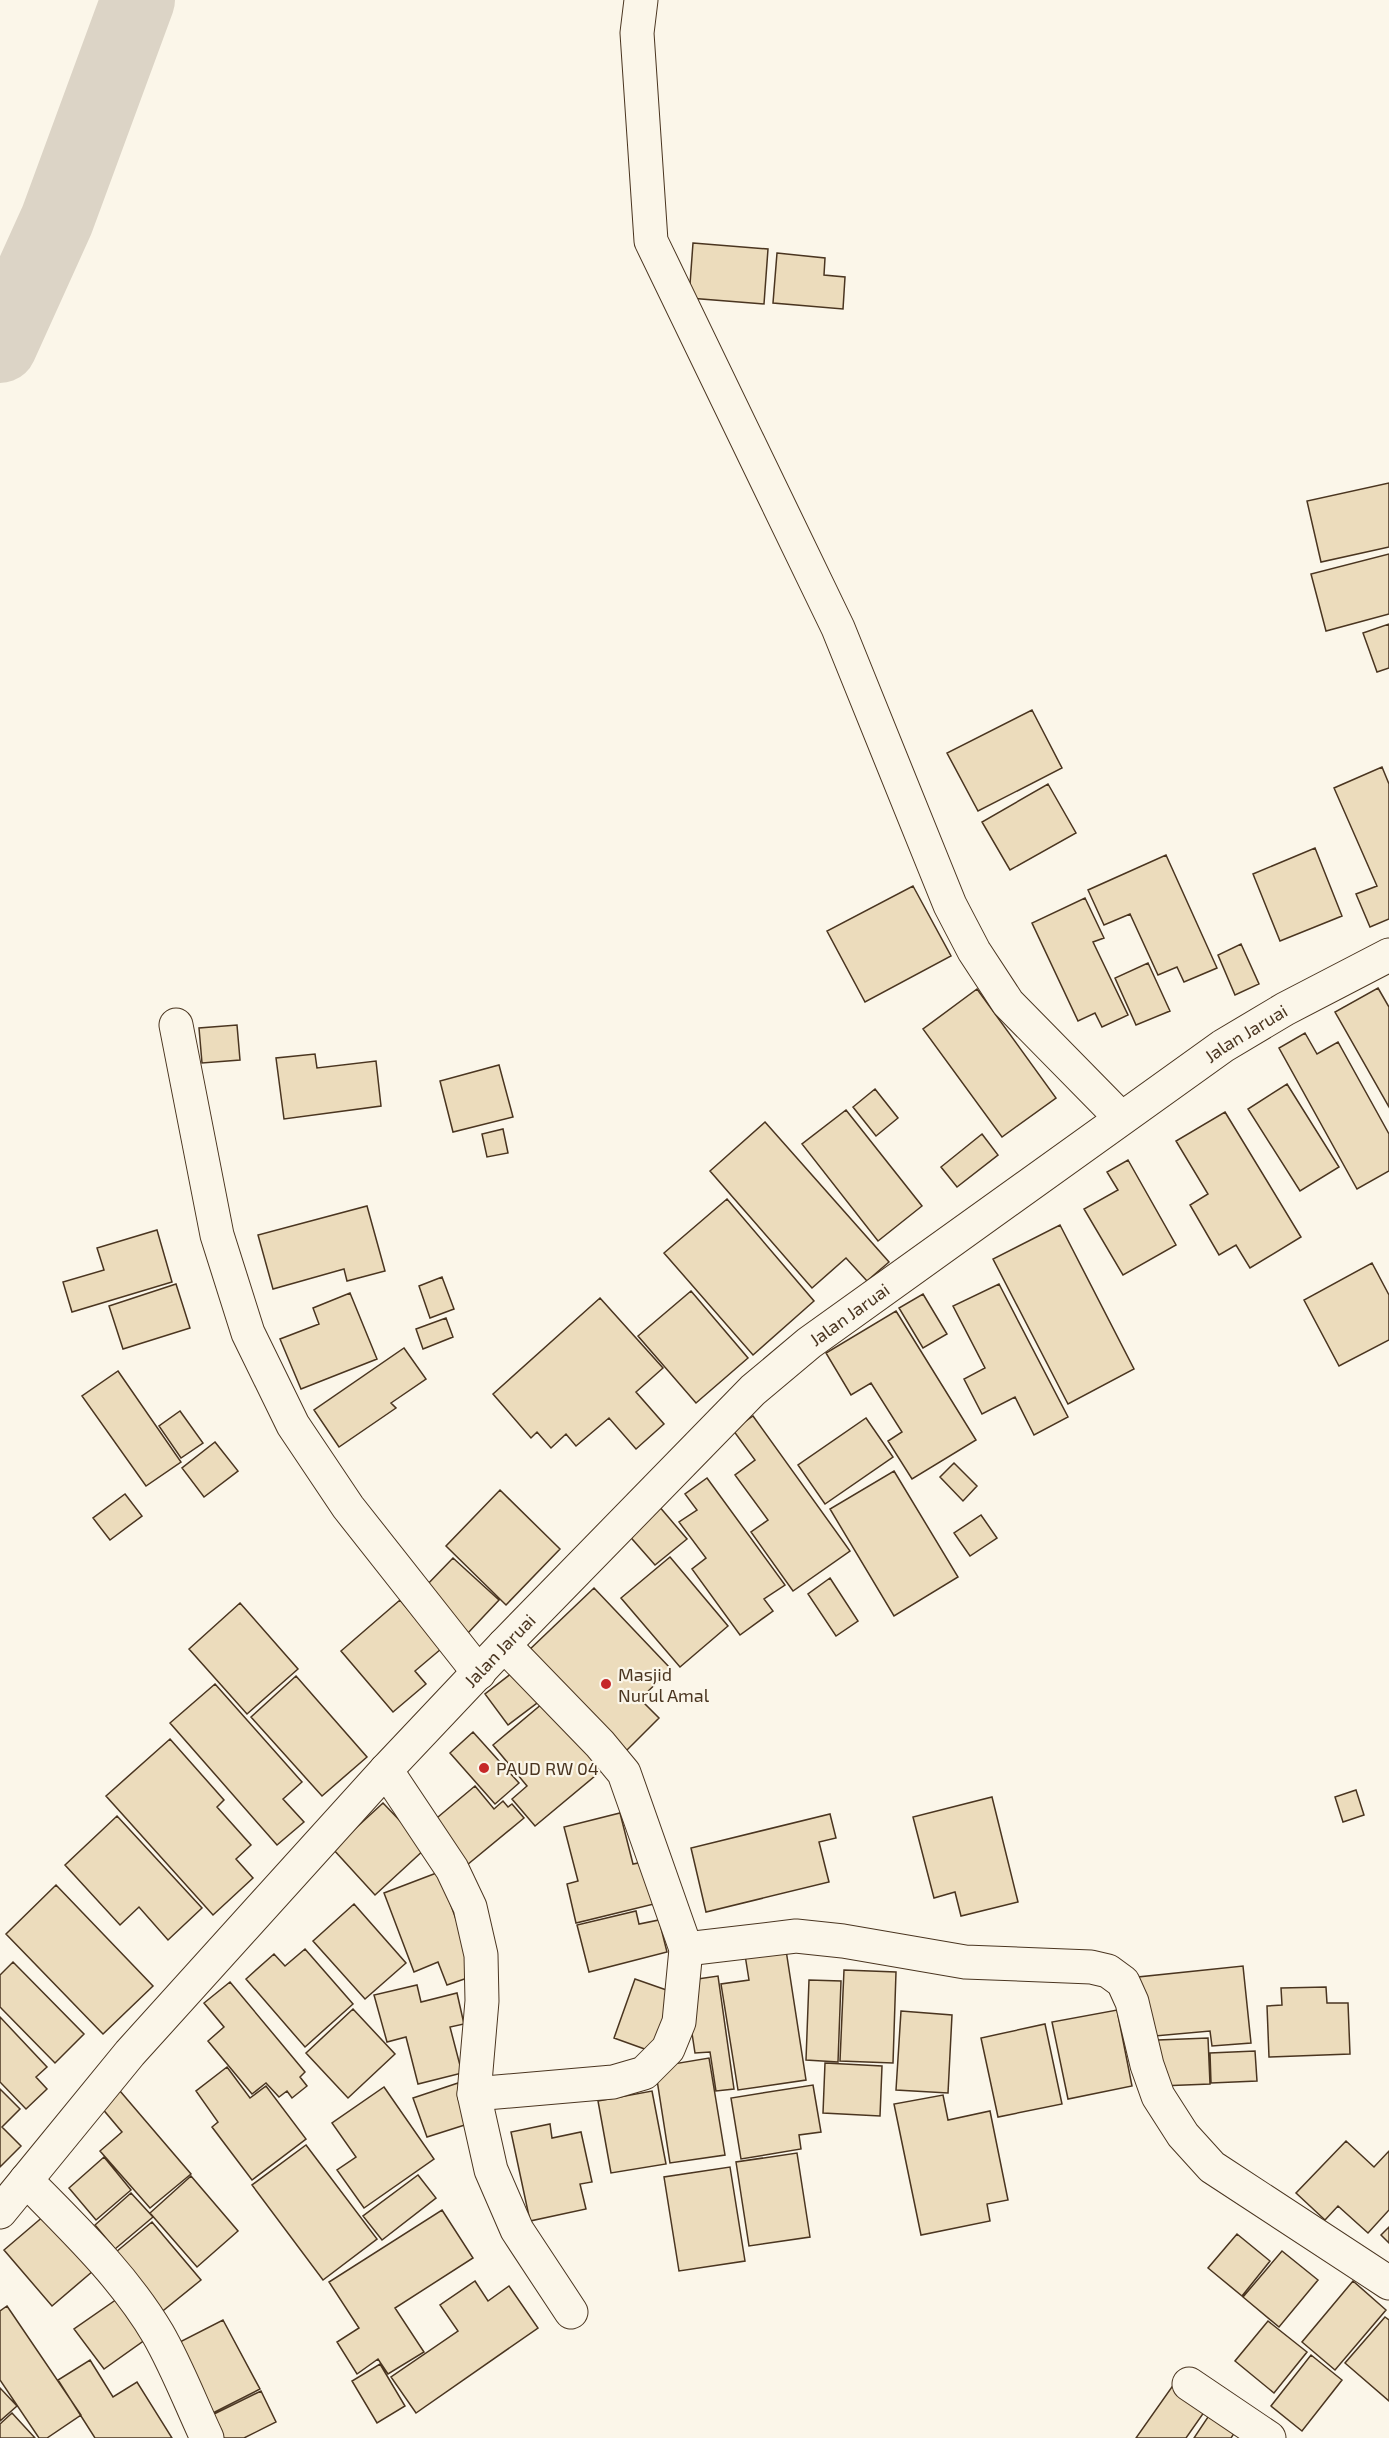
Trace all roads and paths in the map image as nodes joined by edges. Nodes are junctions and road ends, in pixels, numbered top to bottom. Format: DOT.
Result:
graph roads {
  1 [pos="640,0"];
  2 [pos="1389,955"];
  3 [pos="176,1026"];
  4 [pos="1122,1118"];
  5 [pos="504,1645"];
  6 [pos="479,1673"];
  7 [pos="386,1770"];
  8 [pos="686,1949"];
  9 [pos="474,2094"];
  10 [pos="26,2180"];
  11 [pos="0,2212"];
  12 [pos="1389,2283"];
  13 [pos="571,2312"];
  14 [pos="1190,2384"];
  15 [pos="207,2438"];
  16 [pos="1269,2438"];
  1 -- 4 [label="street"];
  2 -- 4 [label="street, Jalan Jaruai"];
  3 -- 6 [label="street"];
  4 -- 5 [label="street, Jalan Jaruai"];
  5 -- 6 [label="street, Jalan Jaruai"];
  5 -- 8 [label="street"];
  6 -- 7 [label="street, Jalan Jaruai"];
  7 -- 9 [label="street"];
  7 -- 10 [label="street, Jalan Jaruai"];
  8 -- 9 [label="street"];
  8 -- 12 [label="street"];
  9 -- 13 [label="street"];
  10 -- 11 [label="street, Jalan Jaruai"];
  10 -- 15 [label="street"];
  14 -- 16 [label="street"];
}
